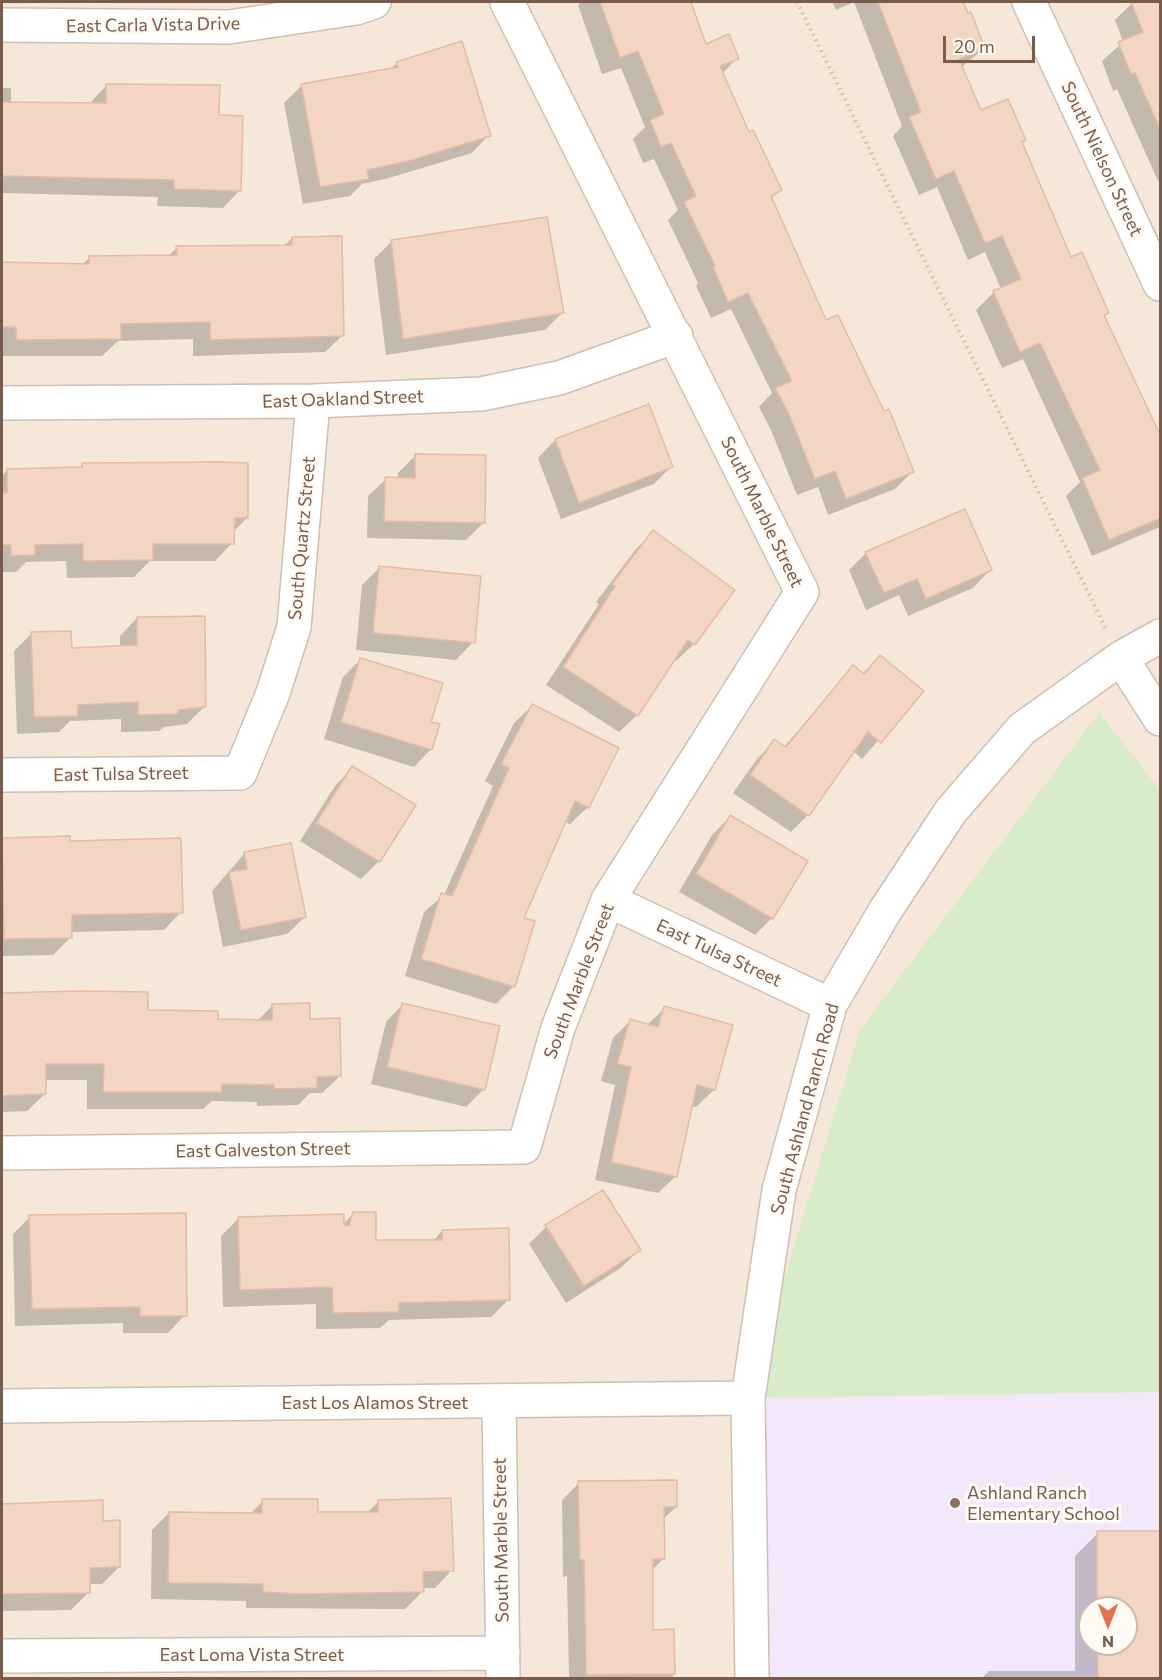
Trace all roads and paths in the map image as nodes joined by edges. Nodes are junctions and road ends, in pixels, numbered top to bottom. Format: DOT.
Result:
graph roads {
  1 [pos="374,2"];
  2 [pos="507,2"];
  3 [pos="797,2"];
  4 [pos="1029,2"];
  5 [pos="229,14"];
  6 [pos="2,25"];
  7 [pos="1161,284"];
  8 [pos="676,336"];
  9 [pos="313,402"];
  10 [pos="2,404"];
  11 [pos="1161,636"];
  12 [pos="1121,658"];
  13 [pos="1161,719"];
  14 [pos="240,773"];
  15 [pos="2,775"];
  16 [pos="608,900"];
  17 [pos="830,1005"];
  18 [pos="524,1147"];
  19 [pos="2,1153"];
  20 [pos="748,1398"];
  21 [pos="499,1402"];
  22 [pos="2,1406"];
  23 [pos="2,1656"];
  24 [pos="503,1666"];
  25 [pos="752,1678"];
  1 -- 5 [label="street, East Carla Vista Drive"];
  2 -- 8 [label="street, South Marble Street"];
  3 -- 12 [label="path"];
  4 -- 7 [label="street, South Nielson Street"];
  5 -- 6 [label="street, East Carla Vista Drive"];
  8 -- 9 [label="street, East Oakland Street"];
  8 -- 16 [label="street, South Marble Street"];
  9 -- 10 [label="street, East Oakland Street"];
  9 -- 14 [label="street, South Quartz Street"];
  11 -- 12 [label="street, South Ashland Ranch Road"];
  12 -- 13 [label="street"];
  12 -- 17 [label="street, South Ashland Ranch Road"];
  14 -- 15 [label="street, East Tulsa Street"];
  16 -- 17 [label="street, East Tulsa Street"];
  16 -- 18 [label="street, South Marble Street"];
  17 -- 20 [label="street, South Ashland Ranch Road"];
  18 -- 19 [label="street, East Galveston Street"];
  20 -- 21 [label="street, East Los Alamos Street"];
  20 -- 25 [label="street, South Ashland Ranch Road"];
  21 -- 22 [label="street, East Los Alamos Street"];
  21 -- 24 [label="street, South Marble Street"];
  23 -- 24 [label="street, East Loma Vista Street"];
}
